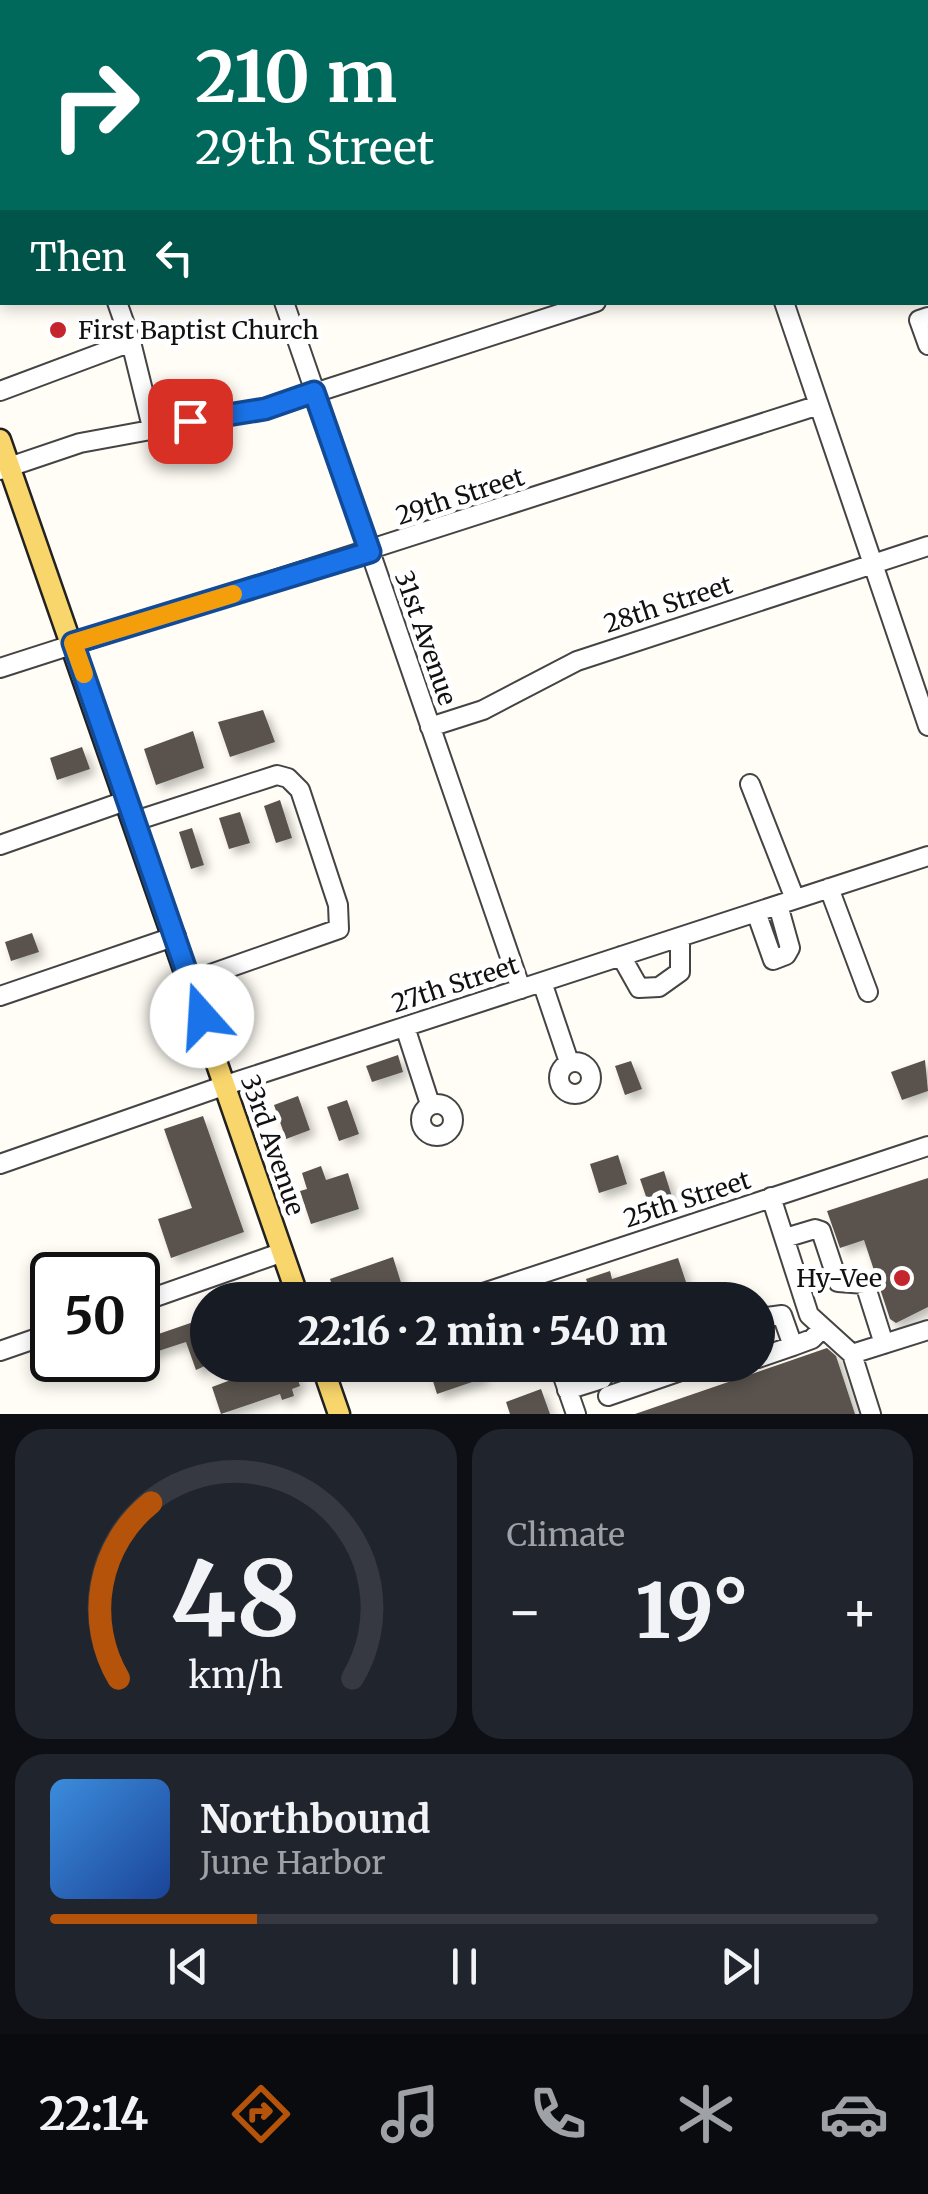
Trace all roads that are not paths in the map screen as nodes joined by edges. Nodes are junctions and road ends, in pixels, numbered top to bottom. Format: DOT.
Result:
graph roads {
  1 [pos="118,305"];
  2 [pos="285,305"];
  3 [pos="587,305"];
  4 [pos="785,305"];
  5 [pos="928,317"];
  6 [pos="131,342"];
  7 [pos="928,345"];
  8 [pos="0,390"];
  9 [pos="314,392"];
  10 [pos="819,405"];
  11 [pos="152,427"];
  12 [pos="0,440"];
  13 [pos="4,468"];
  14 [pos="928,546"];
  15 [pos="370,552"];
  16 [pos="873,564"];
  17 [pos="73,643"];
  18 [pos="0,668"];
  19 [pos="924,703"];
  20 [pos="928,726"];
  21 [pos="430,728"];
  22 [pos="750,784"];
  23 [pos="128,800"];
  24 [pos="135,820"];
  25 [pos="0,845"];
  26 [pos="928,856"];
  27 [pos="829,888"];
  28 [pos="786,902"];
  29 [pos="756,912"];
  30 [pos="176,936"];
  31 [pos="680,937"];
  32 [pos="621,956"];
  33 [pos="191,981"];
  34 [pos="542,982"];
  35 [pos="521,989"];
  36 [pos="868,992"];
  37 [pos="0,996"];
  38 [pos="405,1027"];
  39 [pos="568,1062"];
  40 [pos="226,1085"];
  41 [pos="430,1104"];
  42 [pos="928,1146"];
  43 [pos="0,1164"];
  44 [pos="772,1197"];
  45 [pos="785,1238"];
  46 [pos="283,1252"];
  47 [pos="529,1278"];
  48 [pos="294,1282"];
  49 [pos="517,1282"];
  50 [pos="530,1282"];
  51 [pos="160,1295"];
  52 [pos="775,1316"];
  53 [pos="823,1328"];
  54 [pos="928,1330"];
  55 [pos="30,1341"];
  56 [pos="884,1344"];
  57 [pos="792,1346"];
  58 [pos="0,1351"];
  59 [pos="775,1352"];
  60 [pos="852,1354"];
  61 [pos="326,1382"];
  62 [pos="564,1382"];
  63 [pos="608,1388"];
  64 [pos="567,1390"];
  65 [pos="334,1413"];
  66 [pos="576,1414"];
  67 [pos="871,1414"];
  1 -- 6 [label="street"];
  2 -- 9 [label="street, 31st Avenue"];
  3 -- 9 [label="street"];
  4 -- 10 [label="street"];
  5 -- 7 [label="street"];
  6 -- 8 [label="street"];
  6 -- 11 [label="street"];
  9 -- 11 [label="street"];
  9 -- 15 [label="street, 31st Avenue"];
  10 -- 15 [label="street, 29th Street"];
  10 -- 16 [label="street"];
  11 -- 13 [label="street"];
  12 -- 13 [label="main road, 33rd Avenue"];
  13 -- 17 [label="main road, 33rd Avenue"];
  14 -- 16 [label="street, 28th Street"];
  15 -- 17 [label="street, 29th Street"];
  15 -- 21 [label="street, 31st Avenue"];
  16 -- 19 [label="street"];
  16 -- 21 [label="street, 28th Street"];
  17 -- 18 [label="street, 29th Street"];
  17 -- 23 [label="main road, 33rd Avenue"];
  19 -- 20 [label="street"];
  21 -- 35 [label="street, 31st Avenue"];
  22 -- 28 [label="street"];
  23 -- 24 [label="main road, 33rd Avenue"];
  23 -- 25 [label="street"];
  24 -- 30 [label="main road, 33rd Avenue"];
  24 -- 33 [label="street"];
  26 -- 27 [label="street, 27th Street"];
  27 -- 28 [label="street, 27th Street"];
  27 -- 36 [label="street"];
  28 -- 29 [label="street, 27th Street"];
  28 -- 29 [label="street"];
  29 -- 31 [label="street, 27th Street"];
  30 -- 33 [label="main road, 33rd Avenue"];
  30 -- 37 [label="street"];
  31 -- 32 [label="street, 27th Street"];
  31 -- 32 [label="street"];
  32 -- 34 [label="street, 27th Street"];
  33 -- 40 [label="main road, 33rd Avenue"];
  34 -- 35 [label="street, 27th Street"];
  34 -- 39 [label="street"];
  35 -- 38 [label="street, 27th Street"];
  38 -- 40 [label="street, 27th Street"];
  38 -- 41 [label="street"];
  40 -- 43 [label="street, 27th Street"];
  40 -- 46 [label="main road, 33rd Avenue"];
  42 -- 44 [label="street, 25th Street"];
  44 -- 45 [label="street"];
  44 -- 47 [label="street, 25th Street"];
  45 -- 53 [label="street"];
  45 -- 56 [label="street"];
  46 -- 48 [label="main road, 33rd Avenue"];
  46 -- 51 [label="street"];
  47 -- 49 [label="street, 25th Street"];
  47 -- 50 [label="street"];
  52 -- 57 [label="street"];
  53 -- 57 [label="street"];
  53 -- 60 [label="street"];
  54 -- 56 [label="street"];
  55 -- 58 [label="street"];
  56 -- 60 [label="street"];
  57 -- 59 [label="street"];
  60 -- 67 [label="street"];
  61 -- 65 [label="main road"];
  62 -- 64 [label="street"];
  63 -- 64 [label="street"];
  64 -- 66 [label="street"];
}
